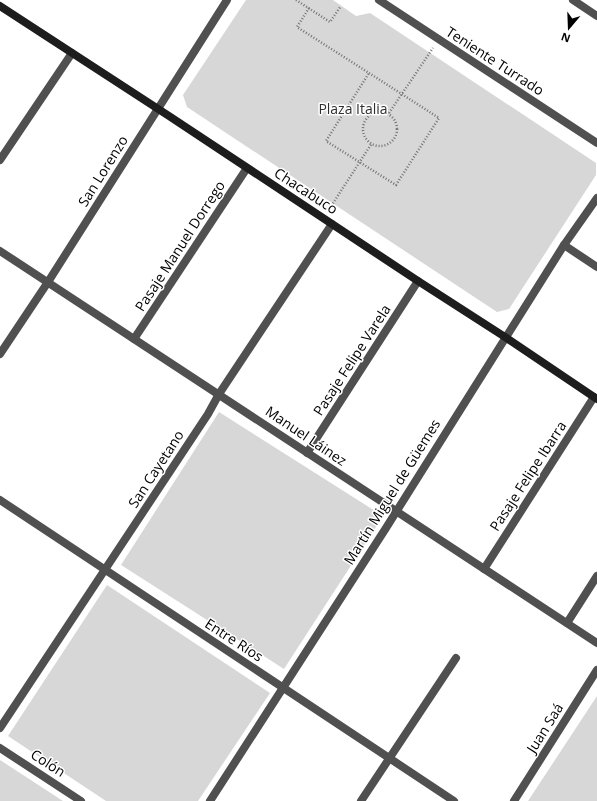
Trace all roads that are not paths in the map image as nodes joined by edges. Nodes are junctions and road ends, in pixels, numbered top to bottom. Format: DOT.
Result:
graph roads {
  1 [pos="227,0"];
  2 [pos="379,0"];
  3 [pos="573,0"];
  4 [pos="0,6"];
  5 [pos="597,16"];
  6 [pos="72,53"];
  7 [pos="158,109"];
  8 [pos="597,144"];
  9 [pos="0,160"];
  10 [pos="247,168"];
  11 [pos="597,198"];
  12 [pos="332,224"];
  13 [pos="564,245"];
  14 [pos="0,251"];
  15 [pos="597,267"];
  16 [pos="418,280"];
  17 [pos="48,282"];
  18 [pos="505,337"];
  19 [pos="134,339"];
  20 [pos="0,354"];
  21 [pos="219,394"];
  22 [pos="596,398"];
  23 [pos="307,453"];
  24 [pos="0,500"];
  25 [pos="395,511"];
  26 [pos="484,569"];
  27 [pos="105,570"];
  28 [pos="597,576"];
  29 [pos="567,623"];
  30 [pos="597,643"];
  31 [pos="456,658"];
  32 [pos="597,670"];
  33 [pos="283,688"];
  34 [pos="0,728"];
  35 [pos="0,748"];
  36 [pos="390,758"];
  37 [pos="81,801"];
  38 [pos="210,801"];
  39 [pos="362,801"];
  40 [pos="454,801"];
  41 [pos="514,801"];
  1 -- 7 [label="street, San Lorenzo"];
  2 -- 8 [label="street, Teniente Turrado"];
  3 -- 5 [label="street"];
  4 -- 6 [label="main road, Chacabuco"];
  6 -- 7 [label="main road, Chacabuco"];
  6 -- 9 [label="street"];
  7 -- 10 [label="main road, Chacabuco"];
  7 -- 17 [label="street, San Lorenzo"];
  10 -- 12 [label="main road, Chacabuco"];
  10 -- 19 [label="street, Pasaje Manuel Dorrego"];
  11 -- 13 [label="street, Martín Miguel de Güemes"];
  12 -- 16 [label="main road, Chacabuco"];
  12 -- 21 [label="street, San Cayetano"];
  13 -- 15 [label="street"];
  13 -- 18 [label="street, Martín Miguel de Güemes"];
  14 -- 17 [label="street, Manuel Láinez"];
  16 -- 18 [label="main road, Chacabuco"];
  16 -- 23 [label="street, Pasaje Felipe Varela"];
  17 -- 19 [label="street, Manuel Láinez"];
  17 -- 20 [label="street, San Lorenzo"];
  18 -- 22 [label="main road, Chacabuco"];
  18 -- 25 [label="street, Martín Miguel de Güemes"];
  19 -- 21 [label="street, Manuel Láinez"];
  21 -- 23 [label="street, Manuel Láinez"];
  21 -- 27 [label="street, San Cayetano"];
  22 -- 26 [label="street, Pasaje Felipe Ibarra"];
  23 -- 25 [label="street, Manuel Láinez"];
  24 -- 27 [label="street, Entre Ríos"];
  25 -- 26 [label="street, Manuel Láinez"];
  25 -- 33 [label="street, Martín Miguel de Güemes"];
  26 -- 29 [label="street, Manuel Láinez"];
  27 -- 33 [label="street, Entre Ríos"];
  27 -- 34 [label="street, San Cayetano"];
  28 -- 29 [label="street"];
  29 -- 30 [label="street, Manuel Láinez"];
  31 -- 36 [label="street"];
  32 -- 41 [label="street, Juan Saá"];
  33 -- 36 [label="street, Entre Ríos"];
  33 -- 38 [label="street, Martín Miguel de Güemes"];
  35 -- 37 [label="street, Colón"];
  36 -- 39 [label="street"];
  36 -- 40 [label="street, Entre Ríos"];
}
